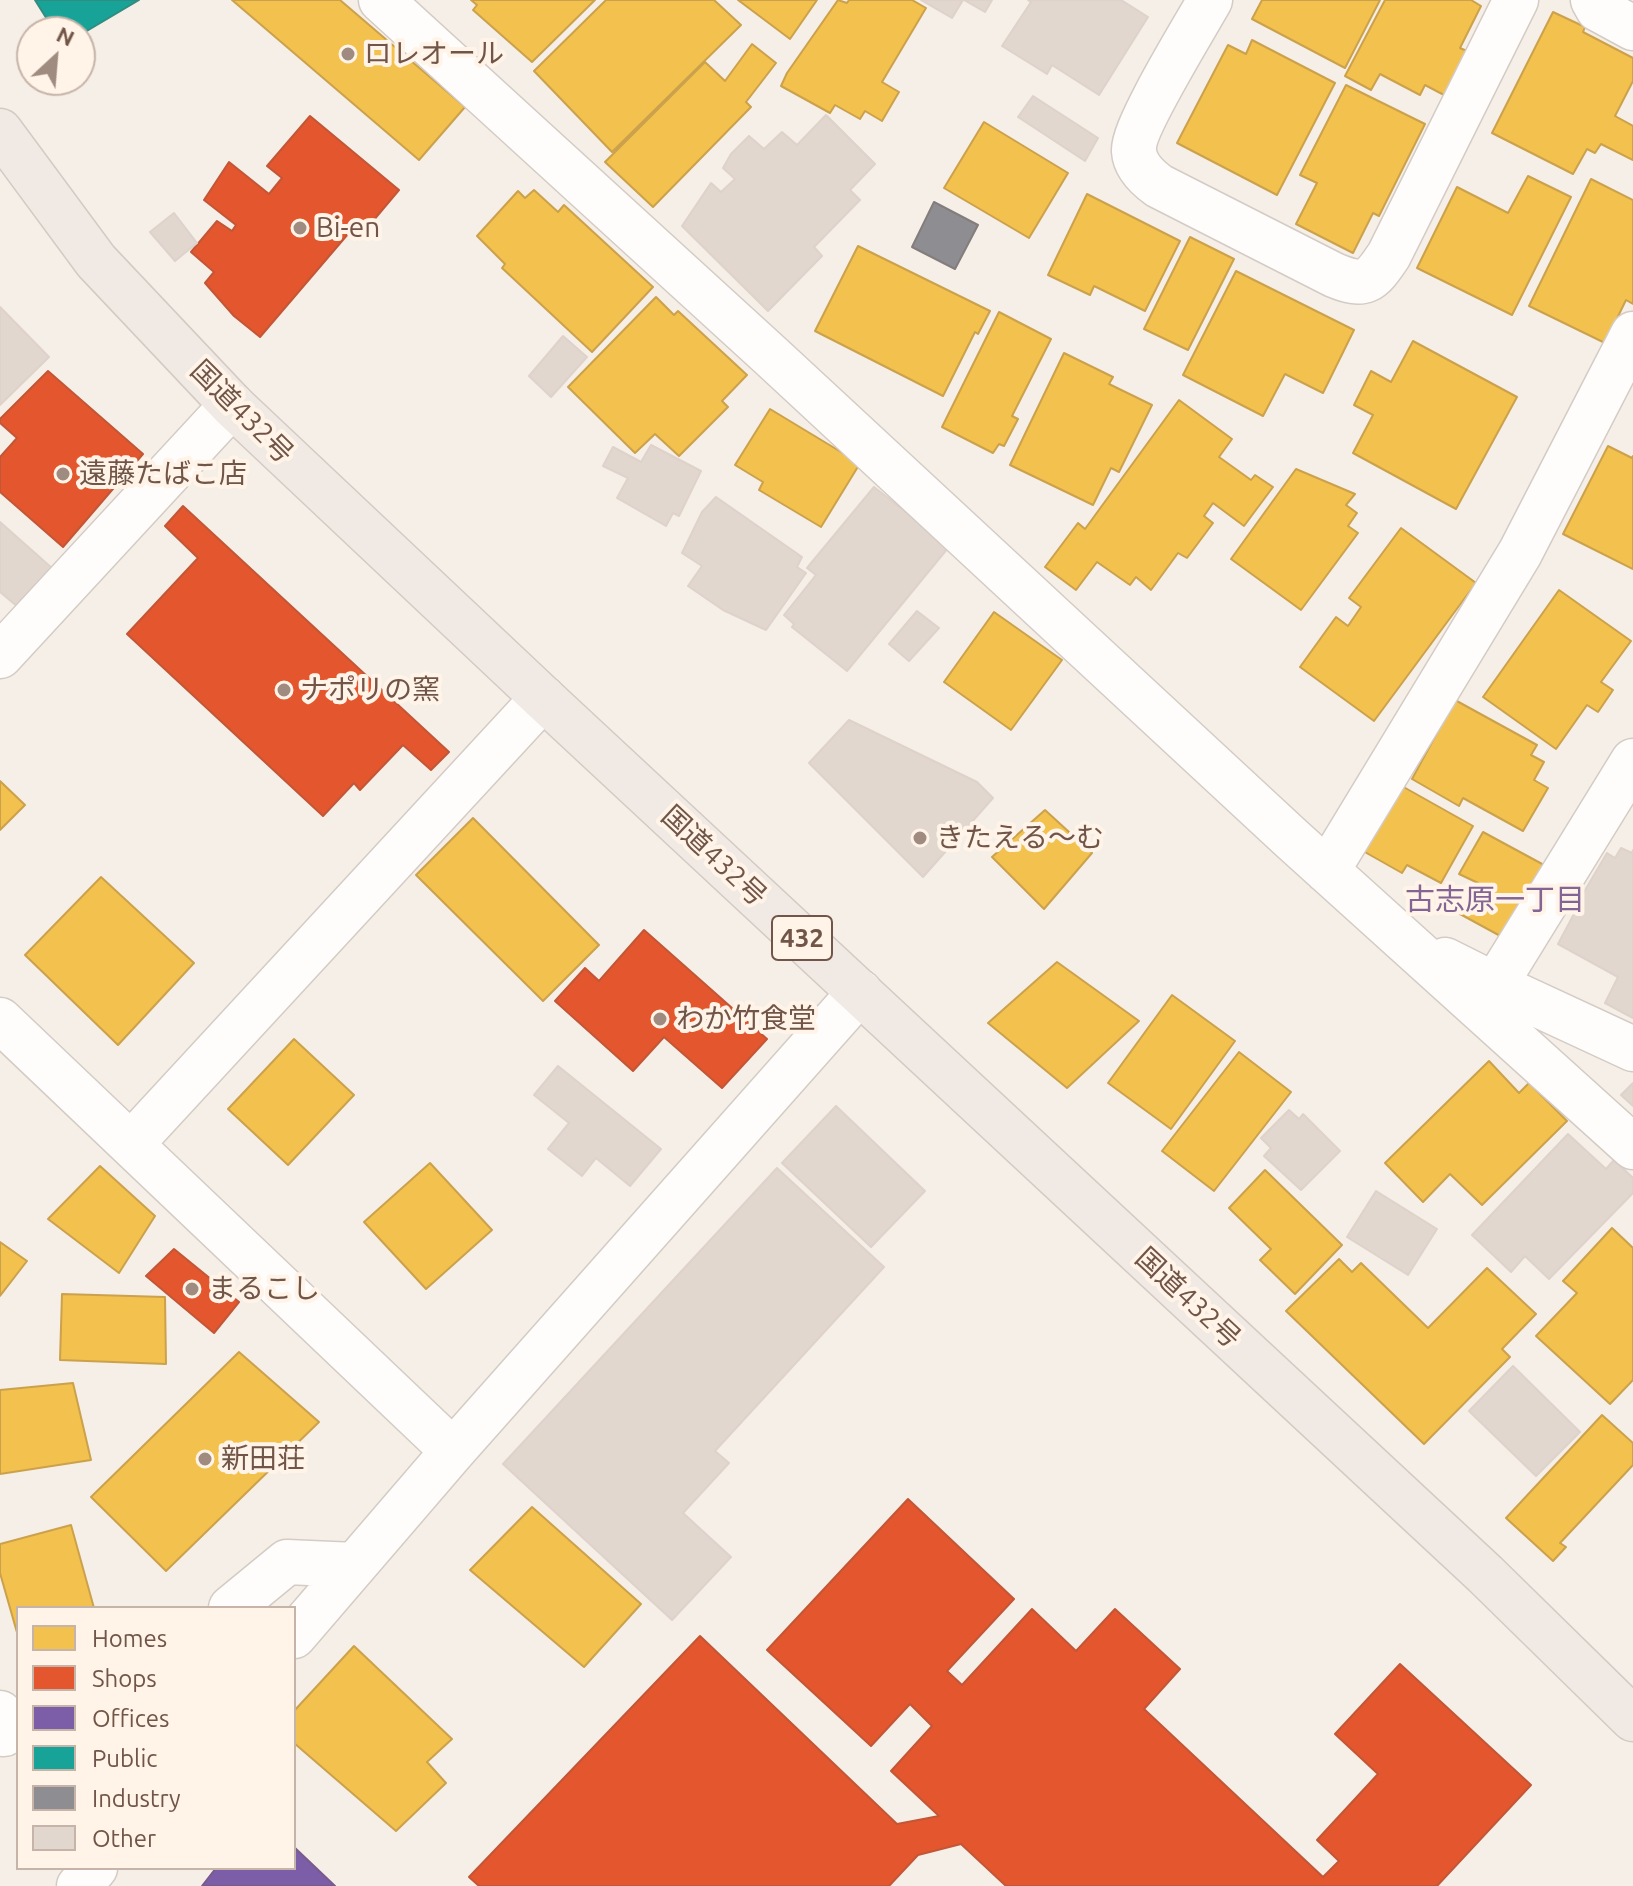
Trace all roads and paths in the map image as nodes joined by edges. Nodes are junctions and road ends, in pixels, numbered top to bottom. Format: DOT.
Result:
graph roads {
  1 [pos="381,0"];
  2 [pos="1210,0"];
  3 [pos="1516,0"];
  4 [pos="1593,0"];
  5 [pos="1633,28"];
  6 [pos="0,131"];
  7 [pos="1633,334"];
  8 [pos="232,405"];
  9 [pos="0,656"];
  10 [pos="543,698"];
  11 [pos="1633,761"];
  12 [pos="1327,871"];
  13 [pos="1401,937"];
  14 [pos="1495,985"];
  15 [pos="860,992"];
  16 [pos="0,1020"];
  17 [pos="1633,1049"];
  18 [pos="131,1144"];
  19 [pos="1633,1147"];
  20 [pos="453,1451"];
  21 [pos="355,1565"];
  22 [pos="233,1606"];
  23 [pos="296,1634"];
  24 [pos="1633,1719"];
  25 [pos="93,1870"];
  26 [pos="79,1886"];
  1 -- 12 [label="street"];
  2 -- 3 [label="street"];
  4 -- 5 [label="street"];
  6 -- 8 [label="highway, 国道432号 / 432"];
  7 -- 12 [label="street"];
  8 -- 9 [label="street"];
  8 -- 10 [label="highway, 国道432号 / 432"];
  10 -- 15 [label="highway, 国道432号 / 432"];
  10 -- 18 [label="street"];
  11 -- 14 [label="street"];
  12 -- 13 [label="street"];
  13 -- 14 [label="street"];
  13 -- 19 [label="street"];
  14 -- 17 [label="street"];
  15 -- 20 [label="street"];
  15 -- 24 [label="highway, 国道432号 / 432"];
  16 -- 18 [label="street"];
  18 -- 20 [label="street"];
  20 -- 21 [label="street"];
  21 -- 22 [label="street"];
  21 -- 23 [label="street"];
  25 -- 26 [label="street"];
}
